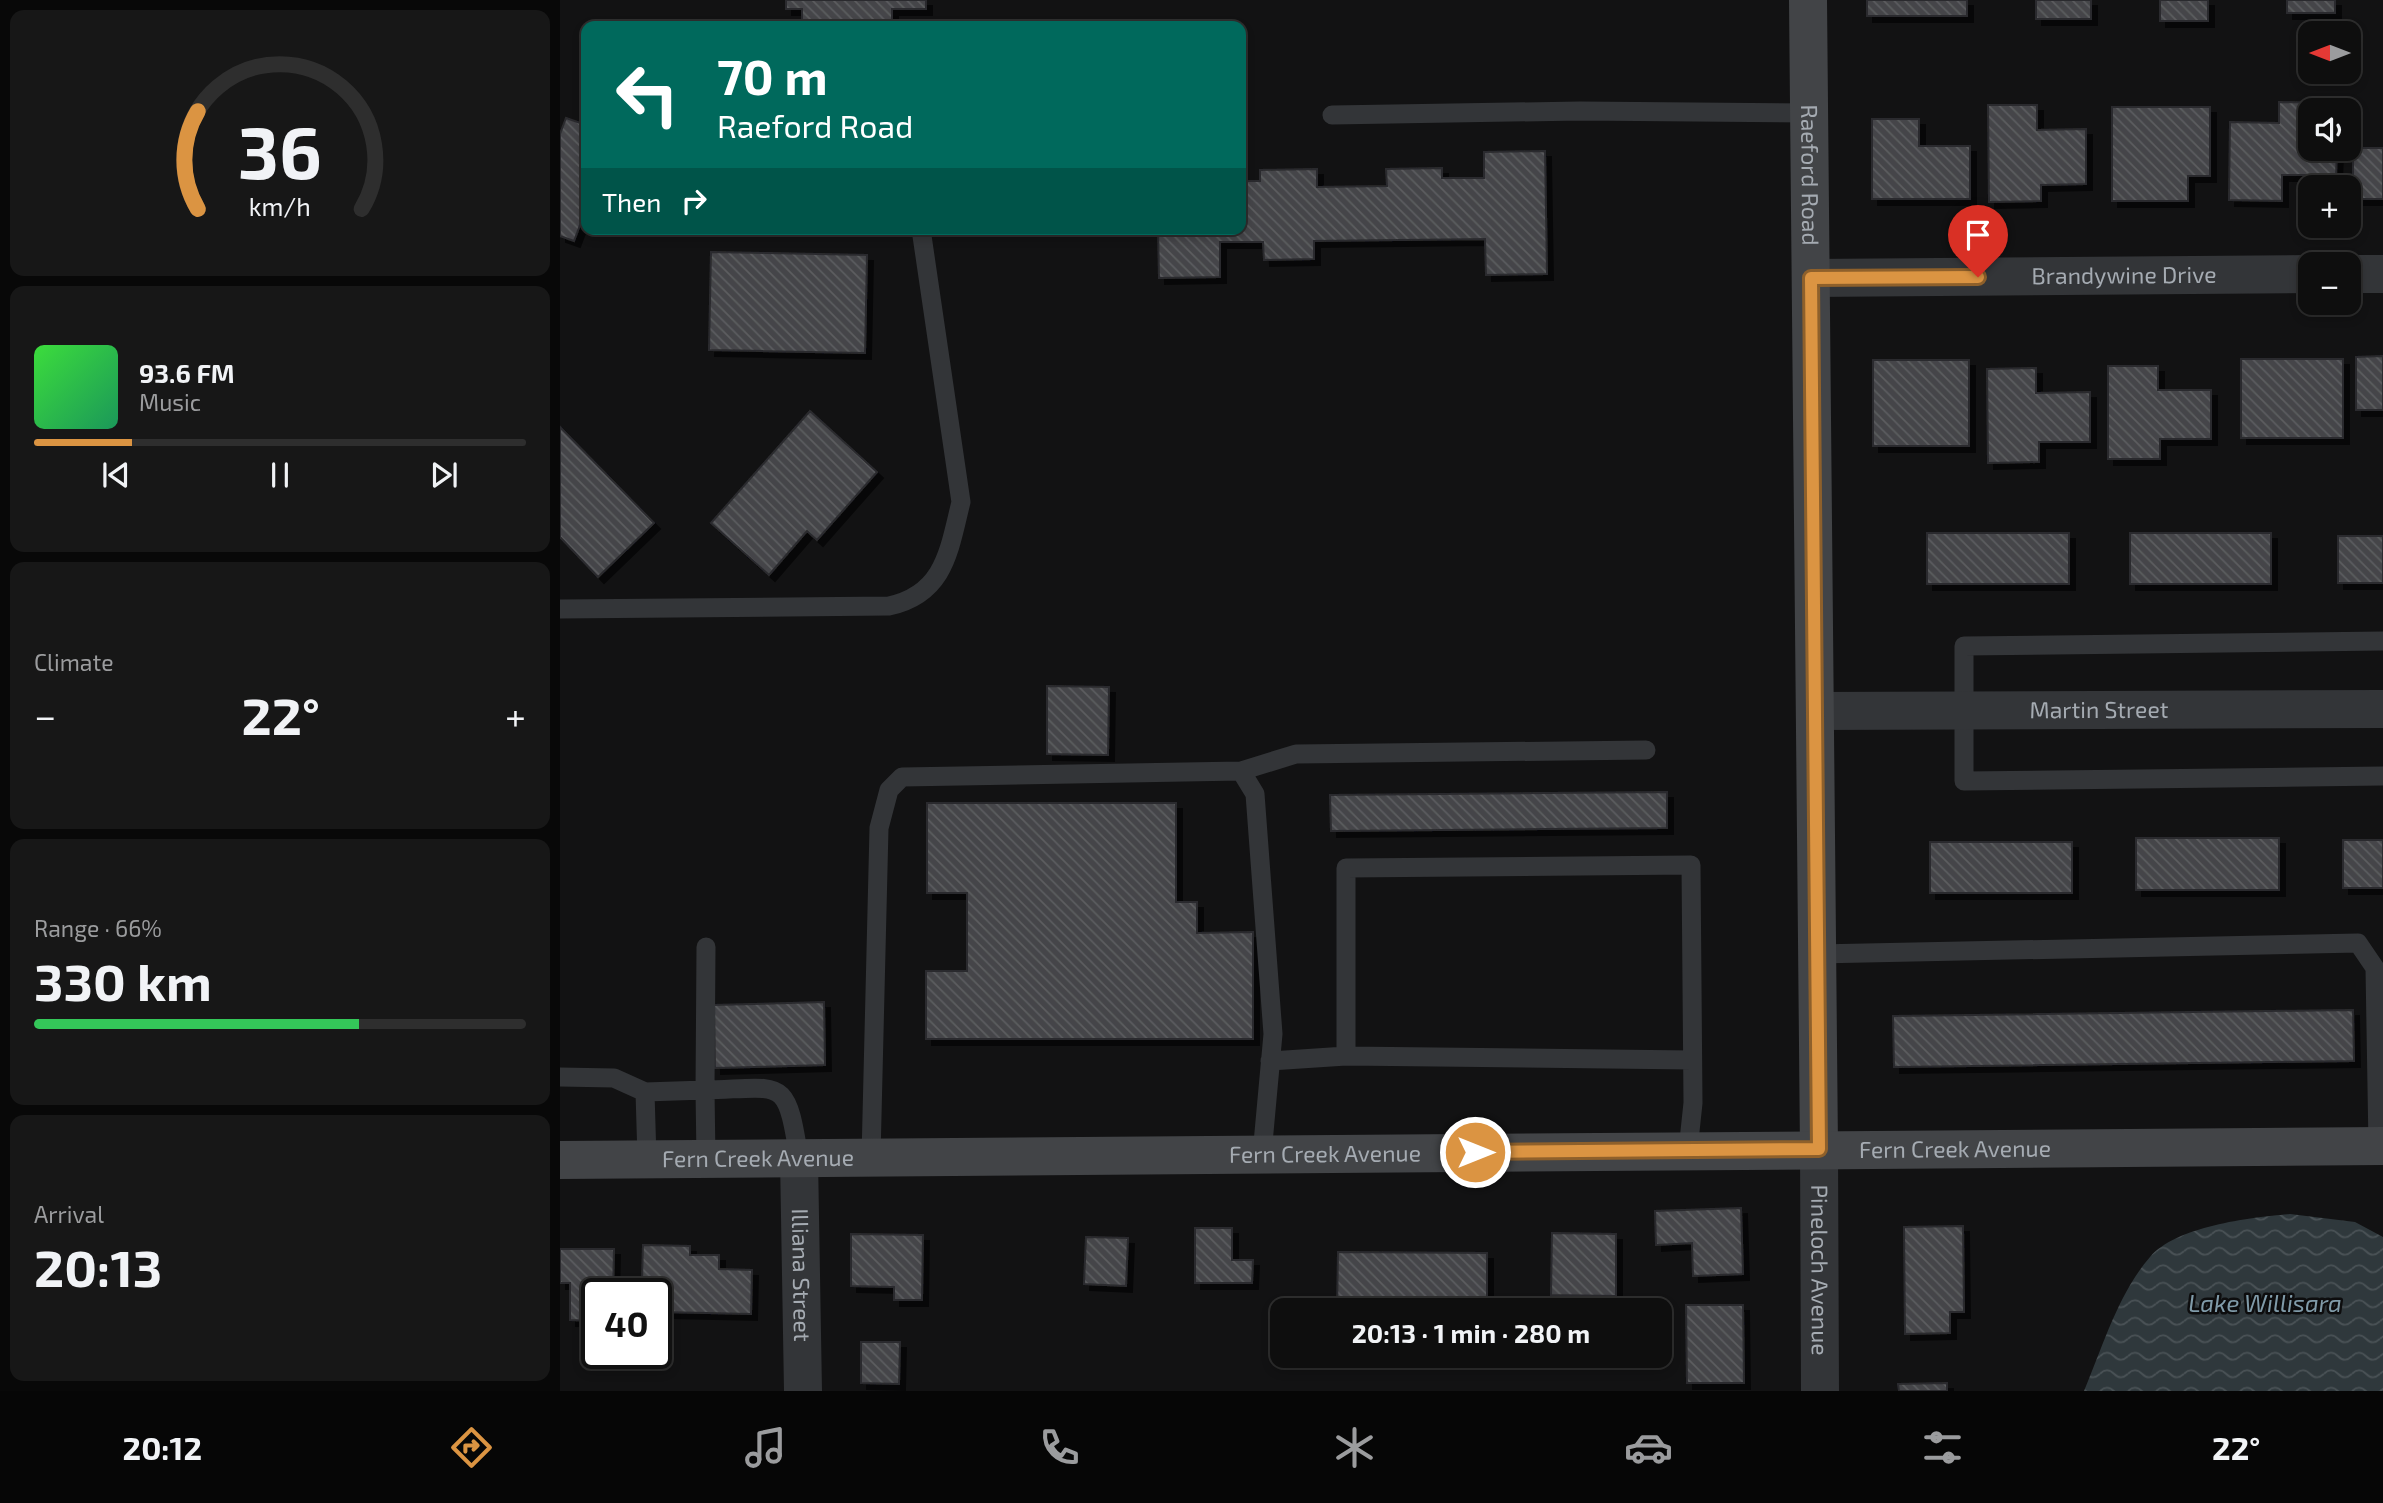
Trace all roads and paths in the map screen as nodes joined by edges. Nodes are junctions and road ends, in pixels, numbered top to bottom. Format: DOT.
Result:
graph roads {
  1 [pos="1808,0"];
  2 [pos="1809,113"];
  3 [pos="1332,115"];
  4 [pos="921,235"];
  5 [pos="2298,274"];
  6 [pos="2361,274"];
  7 [pos="2383,274"];
  8 [pos="1811,278"];
  9 [pos="560,609"];
  10 [pos="2383,641"];
  11 [pos="2383,709"];
  12 [pos="1963,710"];
  13 [pos="1815,711"];
  14 [pos="1646,750"];
  15 [pos="1241,771"];
  16 [pos="2383,776"];
  17 [pos="706,947"];
  18 [pos="1817,954"];
  19 [pos="1346,1056"];
  20 [pos="1692,1060"];
  21 [pos="1270,1061"];
  22 [pos="560,1077"];
  23 [pos="639,1088"];
  24 [pos="705,1090"];
  25 [pos="2380,1146"];
  26 [pos="1819,1149"];
  27 [pos="1688,1150"];
  28 [pos="1262,1154"];
  29 [pos="870,1157"];
  30 [pos="799,1158"];
  31 [pos="647,1159"];
  32 [pos="706,1159"];
  33 [pos="560,1160"];
  34 [pos="803,1391"];
  35 [pos="1820,1391"];
  1 -- 2 [label="street, Raeford Road"];
  2 -- 3 [label="lane"];
  2 -- 8 [label="street, Raeford Road"];
  4 -- 9 [label="lane"];
  5 -- 8 [label="street, Brandywine Drive"];
  6 -- 7 [label="street"];
  8 -- 13 [label="street, Raeford Road"];
  10 -- 12 [label="lane"];
  11 -- 12 [label="street, Martin Street"];
  12 -- 13 [label="street, Martin Street"];
  12 -- 16 [label="lane"];
  13 -- 18 [label="street, Raeford Road"];
  14 -- 15 [label="lane"];
  15 -- 21 [label="lane"];
  15 -- 29 [label="lane"];
  17 -- 24 [label="lane"];
  18 -- 25 [label="lane"];
  18 -- 26 [label="street, Raeford Road"];
  19 -- 20 [label="lane"];
  19 -- 20 [label="lane"];
  19 -- 21 [label="lane"];
  20 -- 27 [label="lane"];
  21 -- 28 [label="lane"];
  22 -- 23 [label="lane"];
  23 -- 24 [label="lane"];
  23 -- 31 [label="lane"];
  24 -- 30 [label="lane"];
  24 -- 32 [label="lane"];
  25 -- 26 [label="street, Fern Creek Avenue"];
  26 -- 27 [label="street, Fern Creek Avenue"];
  26 -- 35 [label="street, Pineloch Avenue"];
  27 -- 28 [label="street, Fern Creek Avenue"];
  28 -- 29 [label="street, Fern Creek Avenue"];
  29 -- 30 [label="street, Fern Creek Avenue"];
  30 -- 32 [label="street, Fern Creek Avenue"];
  30 -- 34 [label="street, Illiana Street"];
  31 -- 32 [label="street, Fern Creek Avenue"];
  31 -- 33 [label="street, Fern Creek Avenue"];
}
